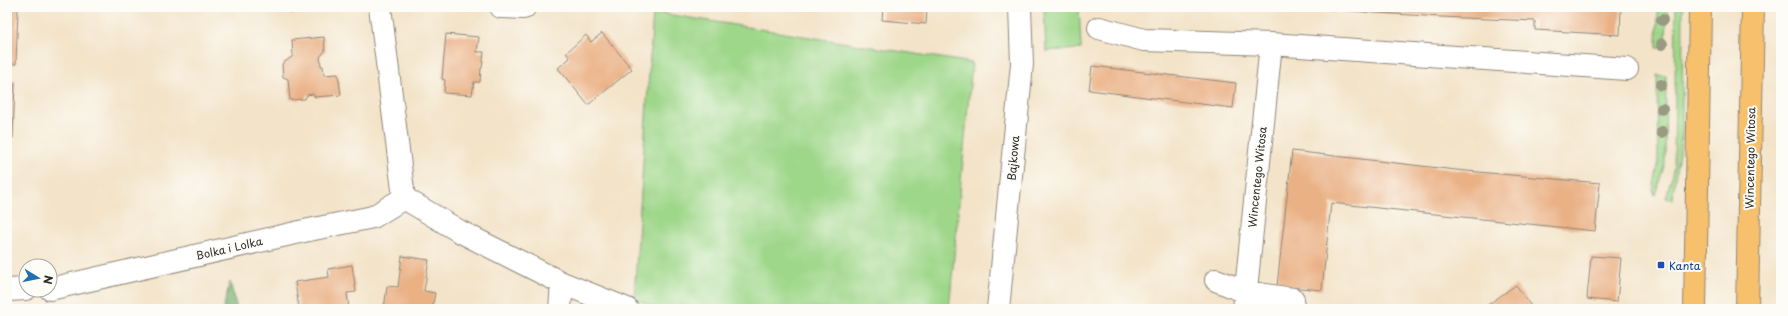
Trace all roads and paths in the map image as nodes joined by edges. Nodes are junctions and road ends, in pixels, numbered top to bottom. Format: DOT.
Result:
graph roads {
  1 [pos="380,7"];
  2 [pos="501,7"];
  3 [pos="1020,7"];
  4 [pos="1700,7"];
  5 [pos="1753,7"];
  6 [pos="524,8"];
  7 [pos="1099,28"];
  8 [pos="1271,44"];
  9 [pos="1627,69"];
  10 [pos="404,198"];
  11 [pos="1216,280"];
  12 [pos="562,283"];
  13 [pos="58,287"];
  14 [pos="18,289"];
  15 [pos="7,290"];
  16 [pos="1293,299"];
  17 [pos="1245,301"];
  18 [pos="560,309"];
  19 [pos="627,309"];
  20 [pos="998,309"];
  21 [pos="1695,309"];
  22 [pos="1748,309"];
  1 -- 10 [label="street"];
  2 -- 6 [label="street"];
  3 -- 20 [label="street, Bajkowa"];
  4 -- 21 [label="main road"];
  5 -- 22 [label="main road, Wincentego Witosa"];
  7 -- 8 [label="street"];
  8 -- 9 [label="street"];
  8 -- 17 [label="street, Wincentego Witosa"];
  10 -- 12 [label="street"];
  10 -- 13 [label="street, Bolka i Lolka"];
  11 -- 17 [label="street"];
  12 -- 18 [label="street"];
  12 -- 19 [label="street"];
  14 -- 15 [label="street"];
  16 -- 17 [label="street"];
}
